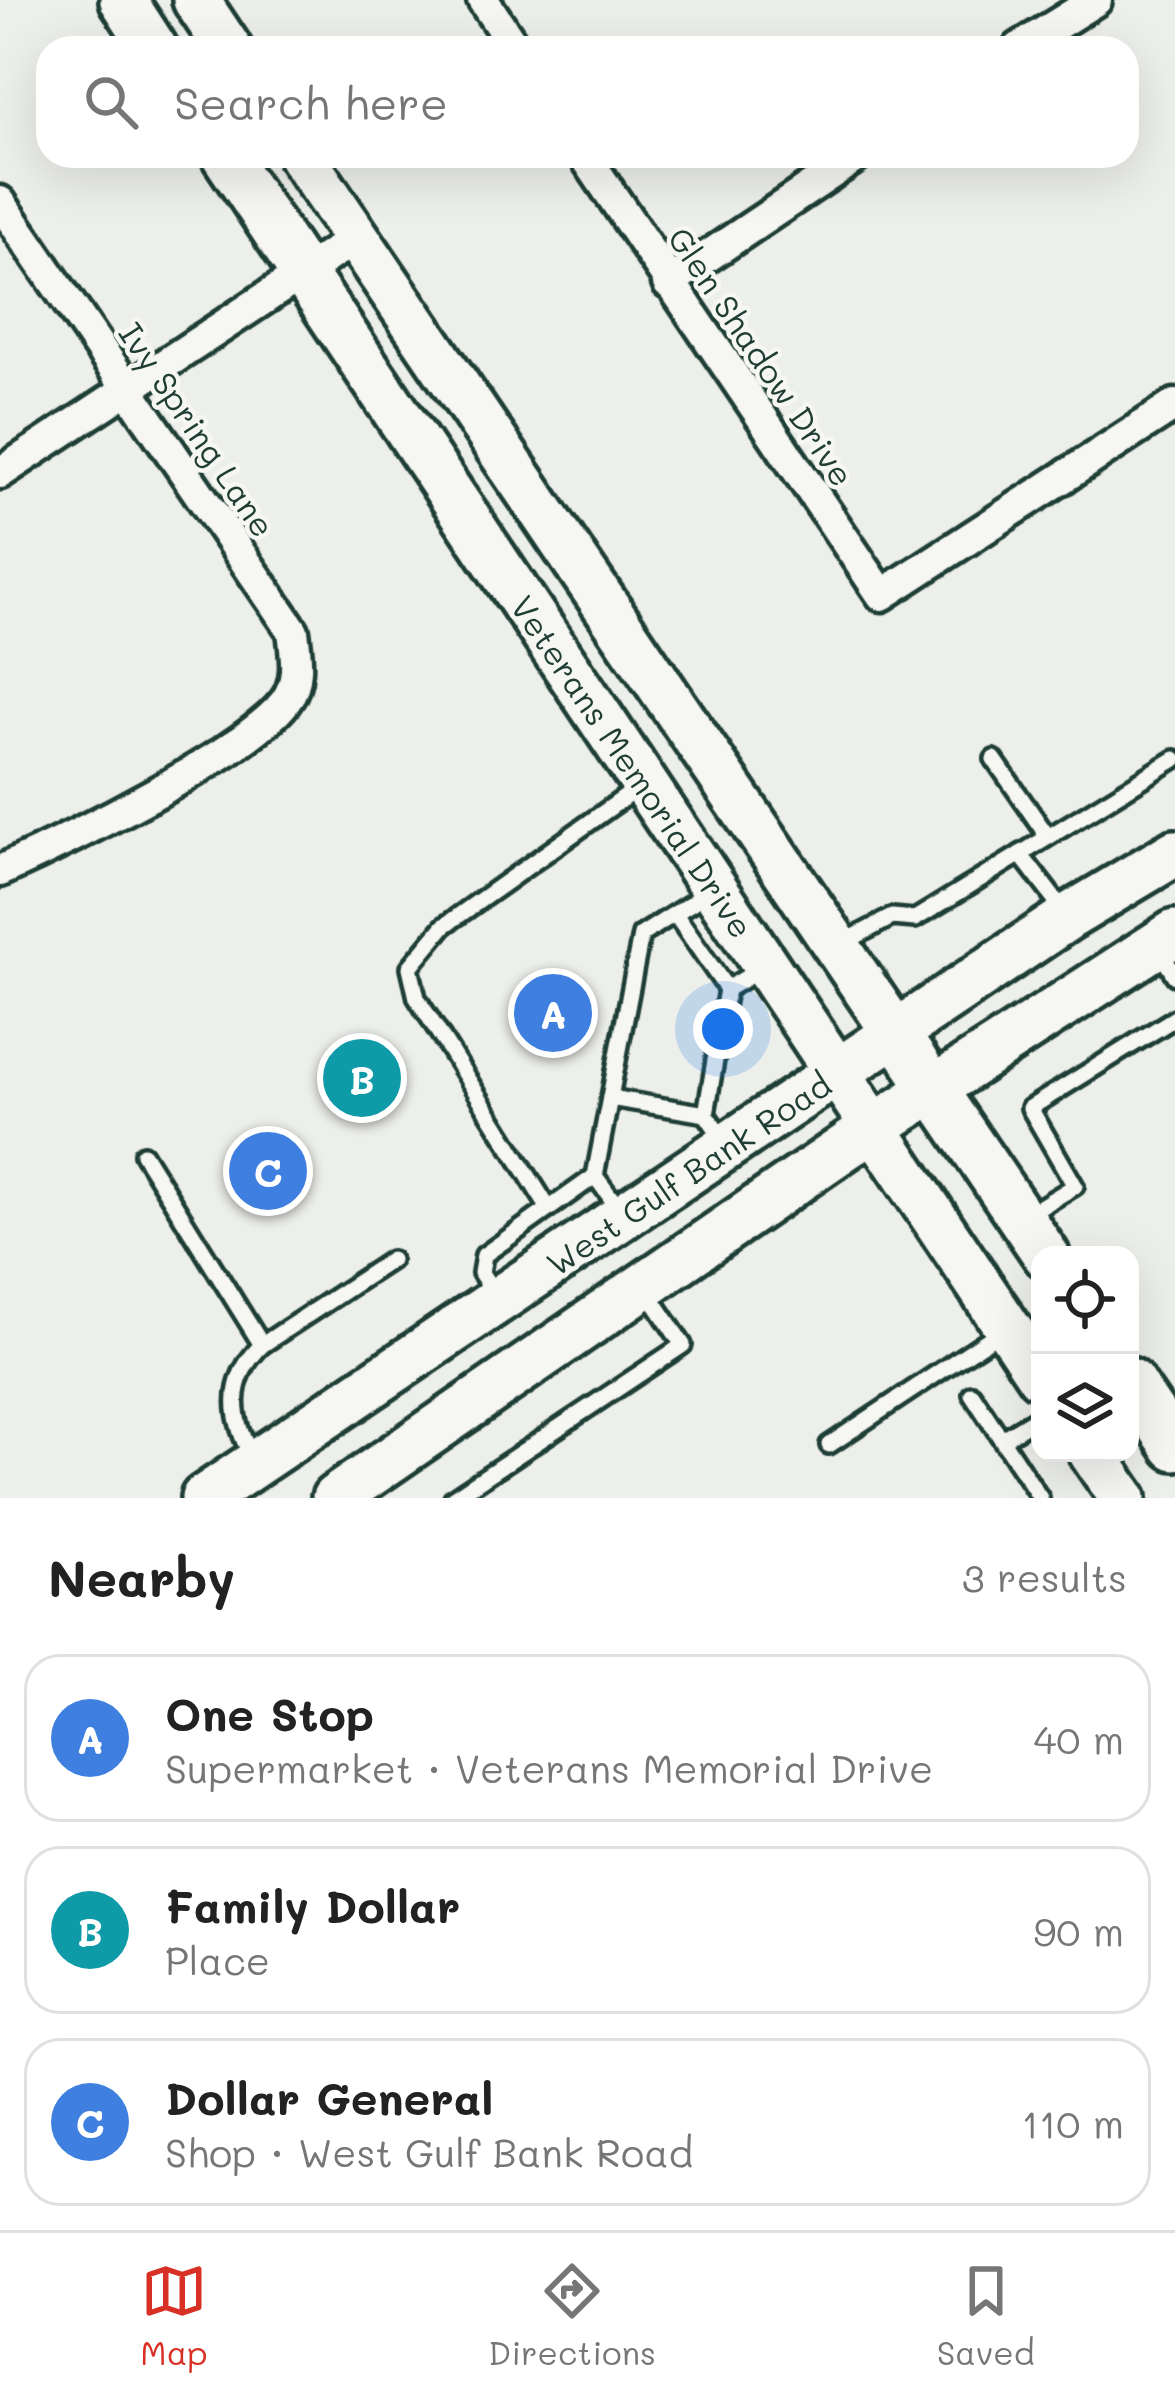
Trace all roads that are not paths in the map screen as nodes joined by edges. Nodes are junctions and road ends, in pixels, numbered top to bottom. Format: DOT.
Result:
graph roads {
  1 [pos="122,0"];
  2 [pos="196,0"];
  3 [pos="483,0"];
  4 [pos="1096,0"];
  5 [pos="146,36"];
  6 [pos="220,36"];
  7 [pos="506,36"];
  8 [pos="1038,36"];
  9 [pos="233,168"];
  10 [pos="309,168"];
  11 [pos="593,168"];
  12 [pos="838,168"];
  13 [pos="0,202"];
  14 [pos="356,238"];
  15 [pos="302,273"];
  16 [pos="668,283"];
  17 [pos="128,390"];
  18 [pos="1175,405"];
  19 [pos="0,473"];
  20 [pos="612,616"];
  21 [pos="556,652"];
  22 [pos="994,759"];
  23 [pos="1175,759"];
  24 [pos="644,783"];
  25 [pos="1048,837"];
  26 [pos="1175,853"];
  27 [pos="1020,854"];
  28 [pos="0,871"];
  29 [pos="715,888"];
  30 [pos="675,914"];
  31 [pos="1068,917"];
  32 [pos="836,946"];
  33 [pos="1169,952"];
  34 [pos="767,966"];
  35 [pos="727,989"];
  36 [pos="1175,1018"];
  37 [pos="895,1033"];
  38 [pos="838,1072"];
  39 [pos="934,1089"];
  40 [pos="610,1098"];
  41 [pos="873,1128"];
  42 [pos="717,1130"];
  43 [pos="143,1154"];
  44 [pos="595,1176"];
  45 [pos="549,1209"];
  46 [pos="624,1216"];
  47 [pos="1033,1237"];
  48 [pos="391,1260"];
  49 [pos="644,1286"];
  50 [pos="499,1301"];
  51 [pos="1007,1327"];
  52 [pos="262,1345"];
  53 [pos="1031,1363"];
  54 [pos="972,1394"];
  55 [pos="1139,1394"];
  56 [pos="1031,1421"];
  57 [pos="1002,1439"];
  58 [pos="829,1445"];
  59 [pos="1175,1448"];
  60 [pos="1099,1462"];
  61 [pos="268,1481"];
  62 [pos="204,1498"];
  63 [pos="335,1498"];
  64 [pos="453,1498"];
  65 [pos="1040,1498"];
  66 [pos="1123,1498"];
  1 -- 5 [label="main road"];
  2 -- 6 [label="main road"];
  3 -- 7 [label="street"];
  4 -- 8 [label="street"];
  9 -- 15 [label="main road, Veterans Memorial Drive"];
  10 -- 14 [label="main road, Veterans Memorial Drive"];
  11 -- 16 [label="street, Glen Shadow Drive"];
  12 -- 16 [label="street"];
  13 -- 17 [label="street, Ivy Spring Lane"];
  14 -- 15 [label="street"];
  14 -- 20 [label="main road, Veterans Memorial Drive"];
  15 -- 17 [label="street"];
  15 -- 21 [label="main road, Veterans Memorial Drive"];
  16 -- 18 [label="street, Glen Shadow Drive"];
  17 -- 19 [label="street"];
  17 -- 28 [label="street, Ivy Spring Lane"];
  20 -- 21 [label="main road"];
  20 -- 32 [label="main road, Veterans Memorial Drive"];
  21 -- 24 [label="main road, Veterans Memorial Drive"];
  22 -- 25 [label="lane"];
  23 -- 25 [label="lane"];
  24 -- 29 [label="main road, Veterans Memorial Drive"];
  24 -- 45 [label="lane"];
  25 -- 27 [label="lane"];
  26 -- 31 [label="main road, West Gulf Bank Road"];
  27 -- 31 [label="lane"];
  27 -- 32 [label="lane"];
  29 -- 30 [label="lane"];
  29 -- 34 [label="main road, Veterans Memorial Drive"];
  30 -- 35 [label="lane"];
  30 -- 40 [label="lane"];
  31 -- 37 [label="main road, West Gulf Bank Road"];
  32 -- 37 [label="main road, Veterans Memorial Drive"];
  33 -- 39 [label="main road, West Gulf Bank Road"];
  34 -- 35 [label="lane"];
  34 -- 38 [label="main road, Veterans Memorial Drive"];
  35 -- 42 [label="lane"];
  36 -- 47 [label="lane"];
  37 -- 38 [label="main road, West Gulf Bank Road"];
  37 -- 39 [label="main road, Veterans Memorial Drive"];
  38 -- 41 [label="main road, Veterans Memorial Drive"];
  38 -- 42 [label="main road, West Gulf Bank Road"];
  39 -- 41 [label="main road, West Gulf Bank Road"];
  39 -- 47 [label="main road, Veterans Memorial Drive"];
  40 -- 42 [label="lane"];
  40 -- 44 [label="lane"];
  41 -- 49 [label="main road, West Gulf Bank Road"];
  41 -- 51 [label="main road, Veterans Memorial Drive"];
  42 -- 46 [label="main road, West Gulf Bank Road"];
  43 -- 52 [label="lane"];
  44 -- 45 [label="lane"];
  44 -- 46 [label="lane"];
  45 -- 50 [label="lane"];
  46 -- 50 [label="main road, West Gulf Bank Road"];
  48 -- 52 [label="lane"];
  49 -- 63 [label="main road, West Gulf Bank Road"];
  49 -- 64 [label="lane"];
  50 -- 61 [label="main road, West Gulf Bank Road"];
  51 -- 53 [label="main road, Veterans Memorial Drive"];
  51 -- 58 [label="lane"];
  52 -- 61 [label="lane"];
  54 -- 57 [label="lane"];
  55 -- 59 [label="main road"];
  56 -- 57 [label="lane"];
  57 -- 65 [label="lane"];
  60 -- 66 [label="main road"];
  61 -- 62 [label="main road, West Gulf Bank Road"];
}
